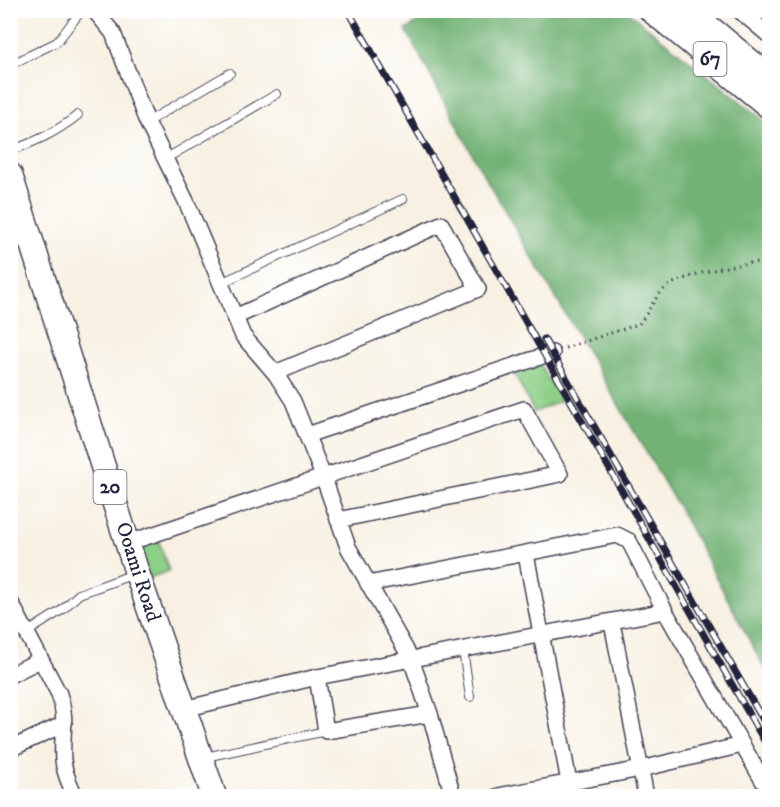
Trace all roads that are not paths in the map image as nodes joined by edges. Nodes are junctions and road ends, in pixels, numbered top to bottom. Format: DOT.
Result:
graph roads {
  1 [pos="82,10"];
  2 [pos="94,10"];
  3 [pos="651,10"];
  4 [pos="688,10"];
  5 [pos="739,10"];
  6 [pos="770,36"];
  7 [pos="10,65"];
  8 [pos="230,73"];
  9 [pos="770,78"];
  10 [pos="278,94"];
  11 [pos="770,107"];
  12 [pos="78,115"];
  13 [pos="147,122"];
  14 [pos="10,151"];
  15 [pos="165,159"];
  16 [pos="10,175"];
  17 [pos="403,199"];
  18 [pos="221,283"];
  19 [pos="234,317"];
  20 [pos="552,353"];
  21 [pos="275,373"];
  22 [pos="307,435"];
  23 [pos="323,476"];
  24 [pos="338,520"];
  25 [pos="128,543"];
  26 [pos="526,554"];
  27 [pos="137,573"];
  28 [pos="368,584"];
  29 [pos="10,601"];
  30 [pos="665,611"];
  31 [pos="612,622"];
  32 [pos="26,633"];
  33 [pos="540,636"];
  34 [pos="463,650"];
  35 [pos="411,659"];
  36 [pos="40,660"];
  37 [pos="10,675"];
  38 [pos="317,677"];
  39 [pos="470,697"];
  40 [pos="184,709"];
  41 [pos="430,714"];
  42 [pos="64,724"];
  43 [pos="326,731"];
  44 [pos="741,745"];
  45 [pos="10,749"];
  46 [pos="201,758"];
  47 [pos="640,768"];
  48 [pos="569,782"];
  49 [pos="770,793"];
  50 [pos="75,796"];
  51 [pos="214,796"];
  52 [pos="453,796"];
  53 [pos="498,796"];
  54 [pos="646,796"];
  1 -- 7 [label="lane"];
  2 -- 13 [label="street"];
  3 -- 11 [label="main road, 67"];
  4 -- 9 [label="main road, 67"];
  5 -- 6 [label="street"];
  8 -- 13 [label="lane"];
  10 -- 15 [label="lane"];
  12 -- 14 [label="lane"];
  13 -- 15 [label="street"];
  15 -- 18 [label="street"];
  16 -- 25 [label="main road, Ooami Road / 20"];
  17 -- 18 [label="lane"];
  18 -- 19 [label="street"];
  19 -- 21 [label="street"];
  19 -- 21 [label="street"];
  20 -- 22 [label="street"];
  21 -- 22 [label="street"];
  22 -- 23 [label="street"];
  23 -- 24 [label="street"];
  23 -- 24 [label="street"];
  23 -- 25 [label="street"];
  24 -- 28 [label="street"];
  25 -- 27 [label="main road, Ooami Road / 20"];
  26 -- 28 [label="street"];
  26 -- 30 [label="street"];
  26 -- 33 [label="street"];
  27 -- 32 [label="lane"];
  27 -- 40 [label="main road, Ooami Road / 20"];
  28 -- 35 [label="street"];
  29 -- 32 [label="street"];
  30 -- 31 [label="street"];
  30 -- 44 [label="street"];
  31 -- 33 [label="street"];
  31 -- 47 [label="street"];
  32 -- 36 [label="street"];
  33 -- 34 [label="street"];
  33 -- 48 [label="street"];
  34 -- 35 [label="street"];
  34 -- 39 [label="lane"];
  35 -- 38 [label="street"];
  35 -- 41 [label="street"];
  36 -- 37 [label="street"];
  36 -- 42 [label="street"];
  38 -- 40 [label="street"];
  38 -- 43 [label="street"];
  40 -- 46 [label="main road, Ooami Road / 20"];
  41 -- 43 [label="street"];
  41 -- 52 [label="street"];
  42 -- 45 [label="street"];
  42 -- 50 [label="street"];
  43 -- 46 [label="lane"];
  44 -- 47 [label="street"];
  44 -- 49 [label="street"];
  46 -- 51 [label="main road, Ooami Road / 20"];
  47 -- 48 [label="street"];
  47 -- 54 [label="street"];
  48 -- 53 [label="street"];
}
